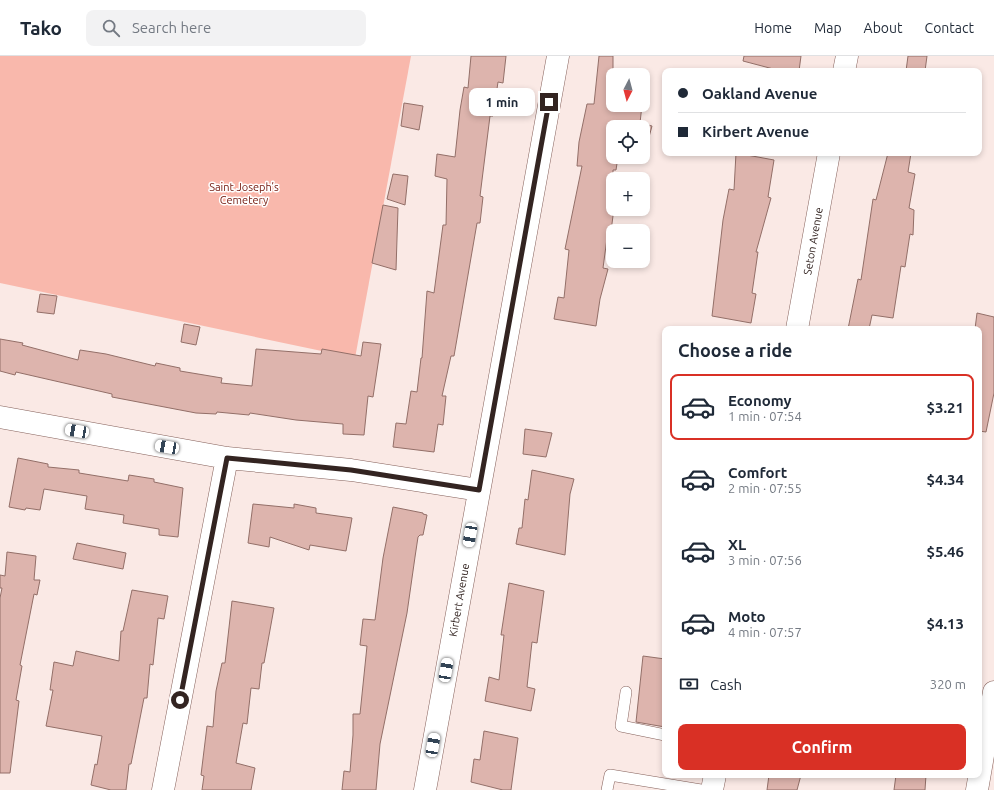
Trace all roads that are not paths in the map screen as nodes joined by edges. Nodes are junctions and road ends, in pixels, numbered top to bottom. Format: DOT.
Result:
graph roads {
  1 [pos="558,56"];
  2 [pos="847,56"];
  3 [pos="845,68"];
  4 [pos="828,156"];
  5 [pos="798,326"];
  6 [pos="1,420"];
  7 [pos="227,458"];
  8 [pos="479,490"];
  9 [pos="626,692"];
  10 [pos="994,692"];
  11 [pos="662,734"];
  12 [pos="982,761"];
  13 [pos="714,778"];
  14 [pos="979,778"];
  15 [pos="163,790"];
  16 [pos="425,790"];
  17 [pos="607,790"];
  18 [pos="701,790"];
  19 [pos="712,790"];
  20 [pos="977,790"];
  1 -- 8 [label="street, Kirbert Avenue"];
  2 -- 3 [label="street"];
  4 -- 5 [label="street, Seton Avenue"];
  6 -- 7 [label="street"];
  7 -- 8 [label="street"];
  7 -- 15 [label="street"];
  8 -- 16 [label="street, Kirbert Avenue"];
  9 -- 11 [label="lane"];
  10 -- 12 [label="street"];
  13 -- 19 [label="street"];
  14 -- 20 [label="street"];
  17 -- 18 [label="lane"];
}
